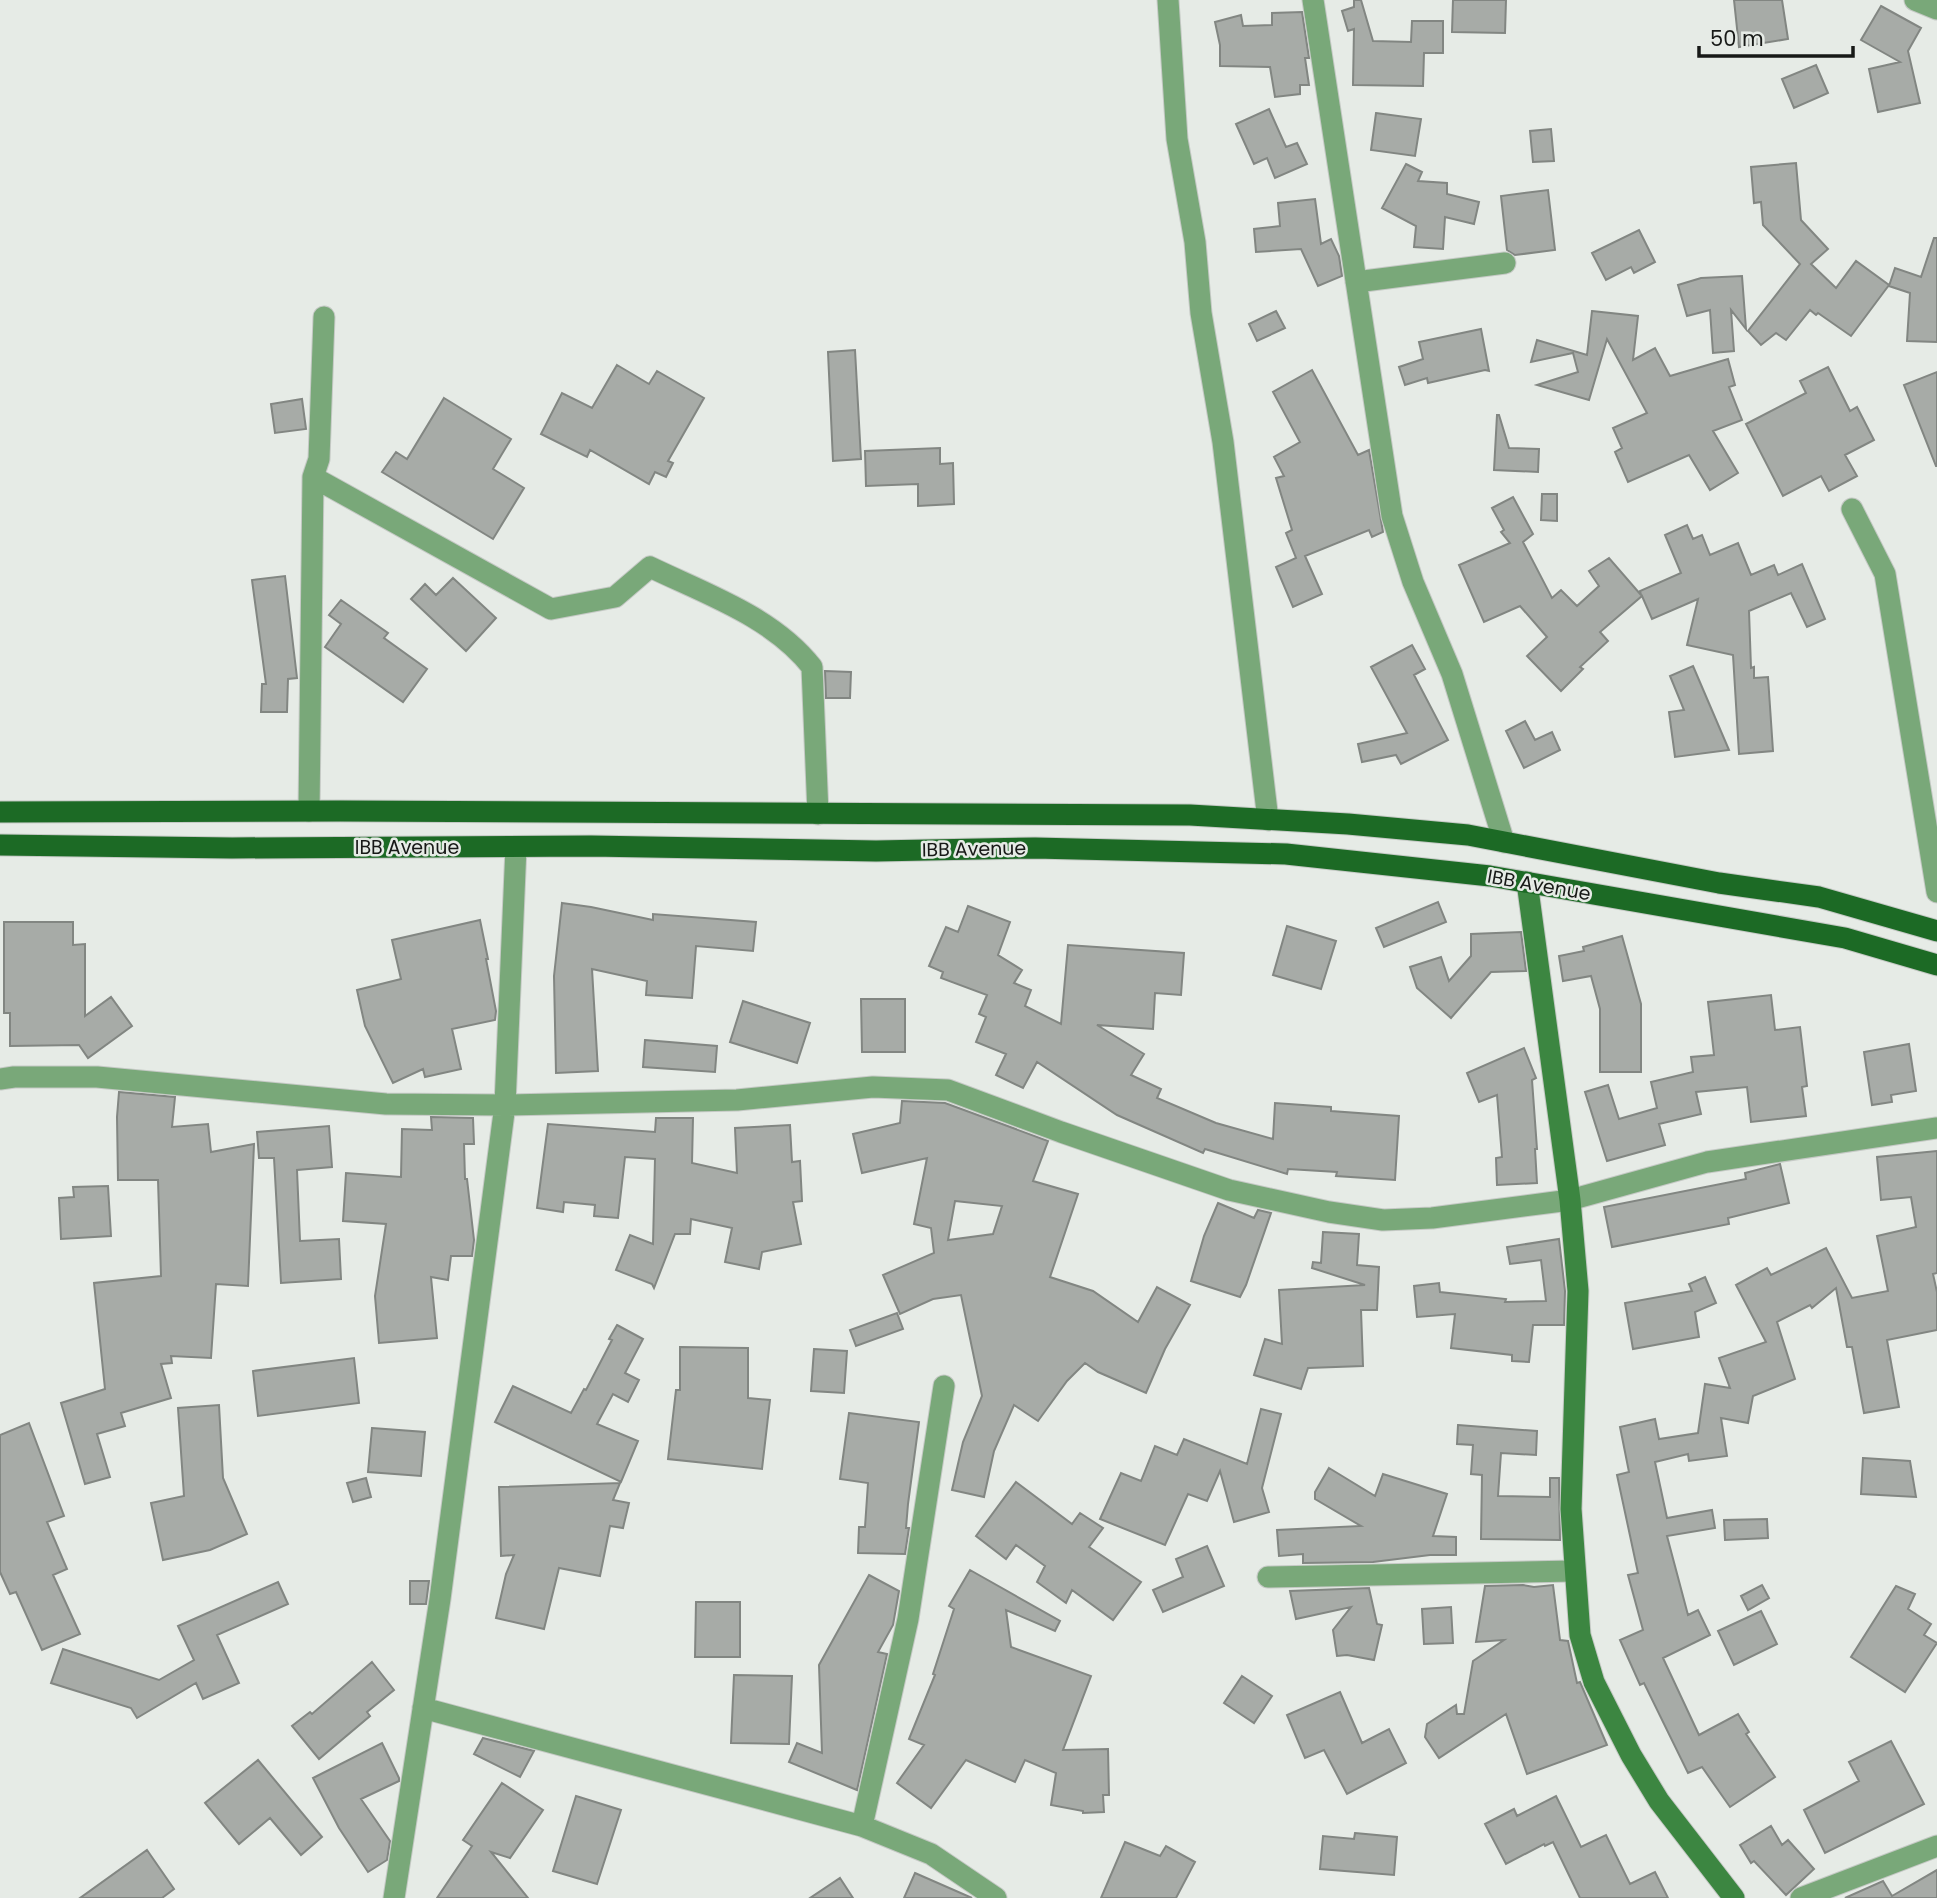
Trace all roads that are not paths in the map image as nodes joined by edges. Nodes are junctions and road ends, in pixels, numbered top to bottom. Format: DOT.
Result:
graph roads {
  1 [pos="1168,0"];
  2 [pos="1312,0"];
  3 [pos="1915,0"];
  4 [pos="1937,9"];
  5 [pos="1504,263"];
  6 [pos="1356,282"];
  7 [pos="324,317"];
  8 [pos="313,477"];
  9 [pos="1852,509"];
  10 [pos="309,811"];
  11 [pos="0,812"];
  12 [pos="818,814"];
  13 [pos="1268,820"];
  14 [pos="1504,842"];
  15 [pos="0,845"];
  16 [pos="516,847"];
  17 [pos="1527,882"];
  18 [pos="1937,892"];
  19 [pos="1937,931"];
  20 [pos="1937,965"];
  21 [pos="0,1079"];
  22 [pos="505,1105"];
  23 [pos="1937,1128"];
  24 [pos="1570,1200"];
  25 [pos="944,1386"];
  26 [pos="1574,1571"];
  27 [pos="1268,1577"];
  28 [pos="423,1708"];
  29 [pos="862,1826"];
  30 [pos="1937,1846"];
  31 [pos="394,1898"];
  32 [pos="996,1898"];
  33 [pos="1734,1898"];
  34 [pos="1801,1898"];
  1 -- 13 [label="street"];
  2 -- 6 [label="street"];
  3 -- 4 [label="street"];
  5 -- 6 [label="street"];
  6 -- 14 [label="street"];
  7 -- 8 [label="street"];
  8 -- 10 [label="street"];
  8 -- 12 [label="street"];
  9 -- 18 [label="street"];
  10 -- 11 [label="main road"];
  10 -- 12 [label="main road"];
  12 -- 13 [label="main road"];
  13 -- 14 [label="main road"];
  14 -- 19 [label="main road"];
  15 -- 16 [label="main road, IBB Avenue"];
  16 -- 17 [label="main road, IBB Avenue"];
  16 -- 22 [label="street"];
  17 -- 20 [label="main road, IBB Avenue"];
  17 -- 24 [label="street"];
  21 -- 22 [label="street"];
  22 -- 24 [label="street"];
  22 -- 28 [label="street"];
  23 -- 24 [label="street"];
  24 -- 26 [label="street"];
  25 -- 29 [label="street"];
  26 -- 27 [label="street"];
  26 -- 33 [label="street"];
  28 -- 29 [label="street"];
  28 -- 31 [label="street"];
  29 -- 32 [label="street"];
  30 -- 34 [label="street"];
}
